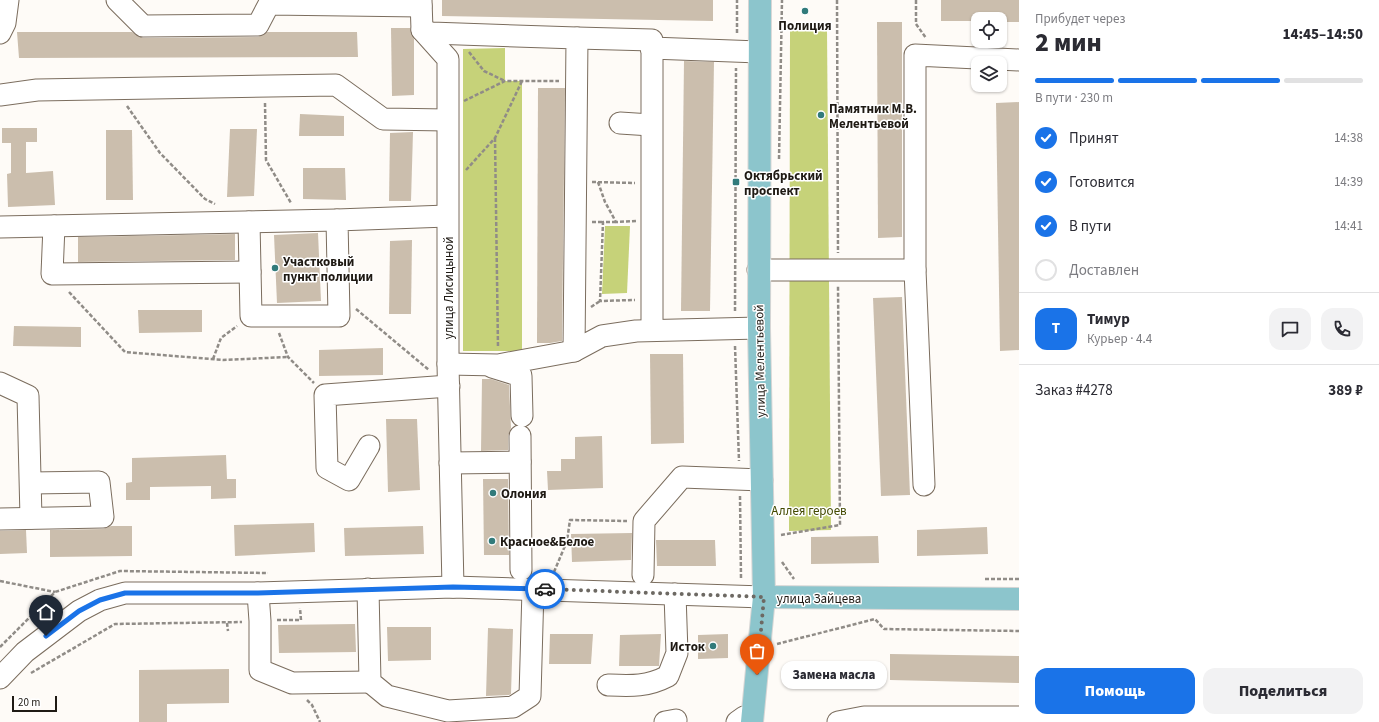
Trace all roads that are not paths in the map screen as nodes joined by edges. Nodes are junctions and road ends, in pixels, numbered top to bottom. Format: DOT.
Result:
graph roads {
  1 [pos="8,0"];
  2 [pos="117,0"];
  3 [pos="760,0"];
  4 [pos="421,3"];
  5 [pos="422,30"];
  6 [pos="0,33"];
  7 [pos="577,38"];
  8 [pos="651,48"];
  9 [pos="759,52"];
  10 [pos="1019,60"];
  11 [pos="0,95"];
  12 [pos="448,112"];
  13 [pos="620,123"];
  14 [pos="651,125"];
  15 [pos="447,216"];
  16 [pos="337,220"];
  17 [pos="249,222"];
  18 [pos="54,226"];
  19 [pos="0,227"];
  20 [pos="758,270"];
  21 [pos="915,270"];
  22 [pos="250,272"];
  23 [pos="758,328"];
  24 [pos="652,330"];
  25 [pos="574,352"];
  26 [pos="448,364"];
  27 [pos="490,364"];
  28 [pos="0,383"];
  29 [pos="449,386"];
  30 [pos="369,446"];
  31 [pos="520,462"];
  32 [pos="450,463"];
  33 [pos="762,480"];
  34 [pos="30,484"];
  35 [pos="924,485"];
  36 [pos="31,518"];
  37 [pos="0,519"];
  38 [pos="521,570"];
  39 [pos="643,575"];
  40 [pos="453,587"];
  41 [pos="533,588"];
  42 [pos="368,589"];
  43 [pos="258,593"];
  44 [pos="675,594"];
  45 [pos="764,597"];
  46 [pos="1019,599"];
  47 [pos="0,678"];
  48 [pos="370,682"];
  49 [pos="608,685"];
  50 [pos="1019,717"];
  51 [pos="864,720"];
  52 [pos="737,722"];
  53 [pos="746,722"];
  54 [pos="752,722"];
  55 [pos="838,722"];
  1 -- 6 [label="street"];
  2 -- 4 [label="street"];
  3 -- 9 [label="main road, улица Мелентьевой"];
  4 -- 5 [label="street"];
  5 -- 7 [label="street"];
  5 -- 12 [label="street, улица Лисицыной"];
  7 -- 8 [label="street"];
  7 -- 25 [label="street"];
  8 -- 9 [label="street"];
  8 -- 14 [label="street"];
  9 -- 20 [label="main road, улица Мелентьевой"];
  10 -- 21 [label="street"];
  11 -- 12 [label="street"];
  12 -- 15 [label="street, улица Лисицыной"];
  13 -- 14 [label="street"];
  14 -- 24 [label="street"];
  15 -- 16 [label="street"];
  15 -- 26 [label="street, улица Лисицыной"];
  16 -- 17 [label="street"];
  16 -- 22 [label="street"];
  17 -- 18 [label="street"];
  17 -- 22 [label="street"];
  18 -- 19 [label="street"];
  18 -- 22 [label="street"];
  20 -- 21 [label="street"];
  20 -- 23 [label="main road, улица Мелентьевой"];
  21 -- 35 [label="street"];
  23 -- 24 [label="street"];
  23 -- 33 [label="main road, улица Мелентьевой"];
  24 -- 25 [label="street"];
  25 -- 27 [label="street"];
  26 -- 27 [label="street"];
  26 -- 29 [label="street, улица Лисицыной"];
  27 -- 31 [label="street"];
  28 -- 34 [label="street"];
  29 -- 30 [label="street"];
  29 -- 32 [label="street, улица Лисицыной"];
  31 -- 32 [label="street"];
  31 -- 38 [label="street"];
  32 -- 40 [label="street, улица Лисицыной"];
  33 -- 39 [label="street"];
  33 -- 45 [label="main road, улица Мелентьевой"];
  34 -- 36 [label="street"];
  34 -- 36 [label="street"];
  36 -- 37 [label="street"];
  40 -- 41 [label="street, улица Зайцева"];
  40 -- 42 [label="street, улица Зайцева"];
  41 -- 44 [label="street, улица Зайцева"];
  41 -- 48 [label="street"];
  42 -- 43 [label="street, улица Зайцева"];
  42 -- 48 [label="street"];
  43 -- 47 [label="street, улица Зайцева"];
  43 -- 48 [label="street"];
  44 -- 45 [label="street, улица Зайцева"];
  44 -- 49 [label="street"];
  45 -- 46 [label="main road, улица Зайцева"];
  45 -- 54 [label="main road, улица Мелентьевой"];
  50 -- 51 [label="street"];
  51 -- 55 [label="street"];
  52 -- 53 [label="street"];
}
